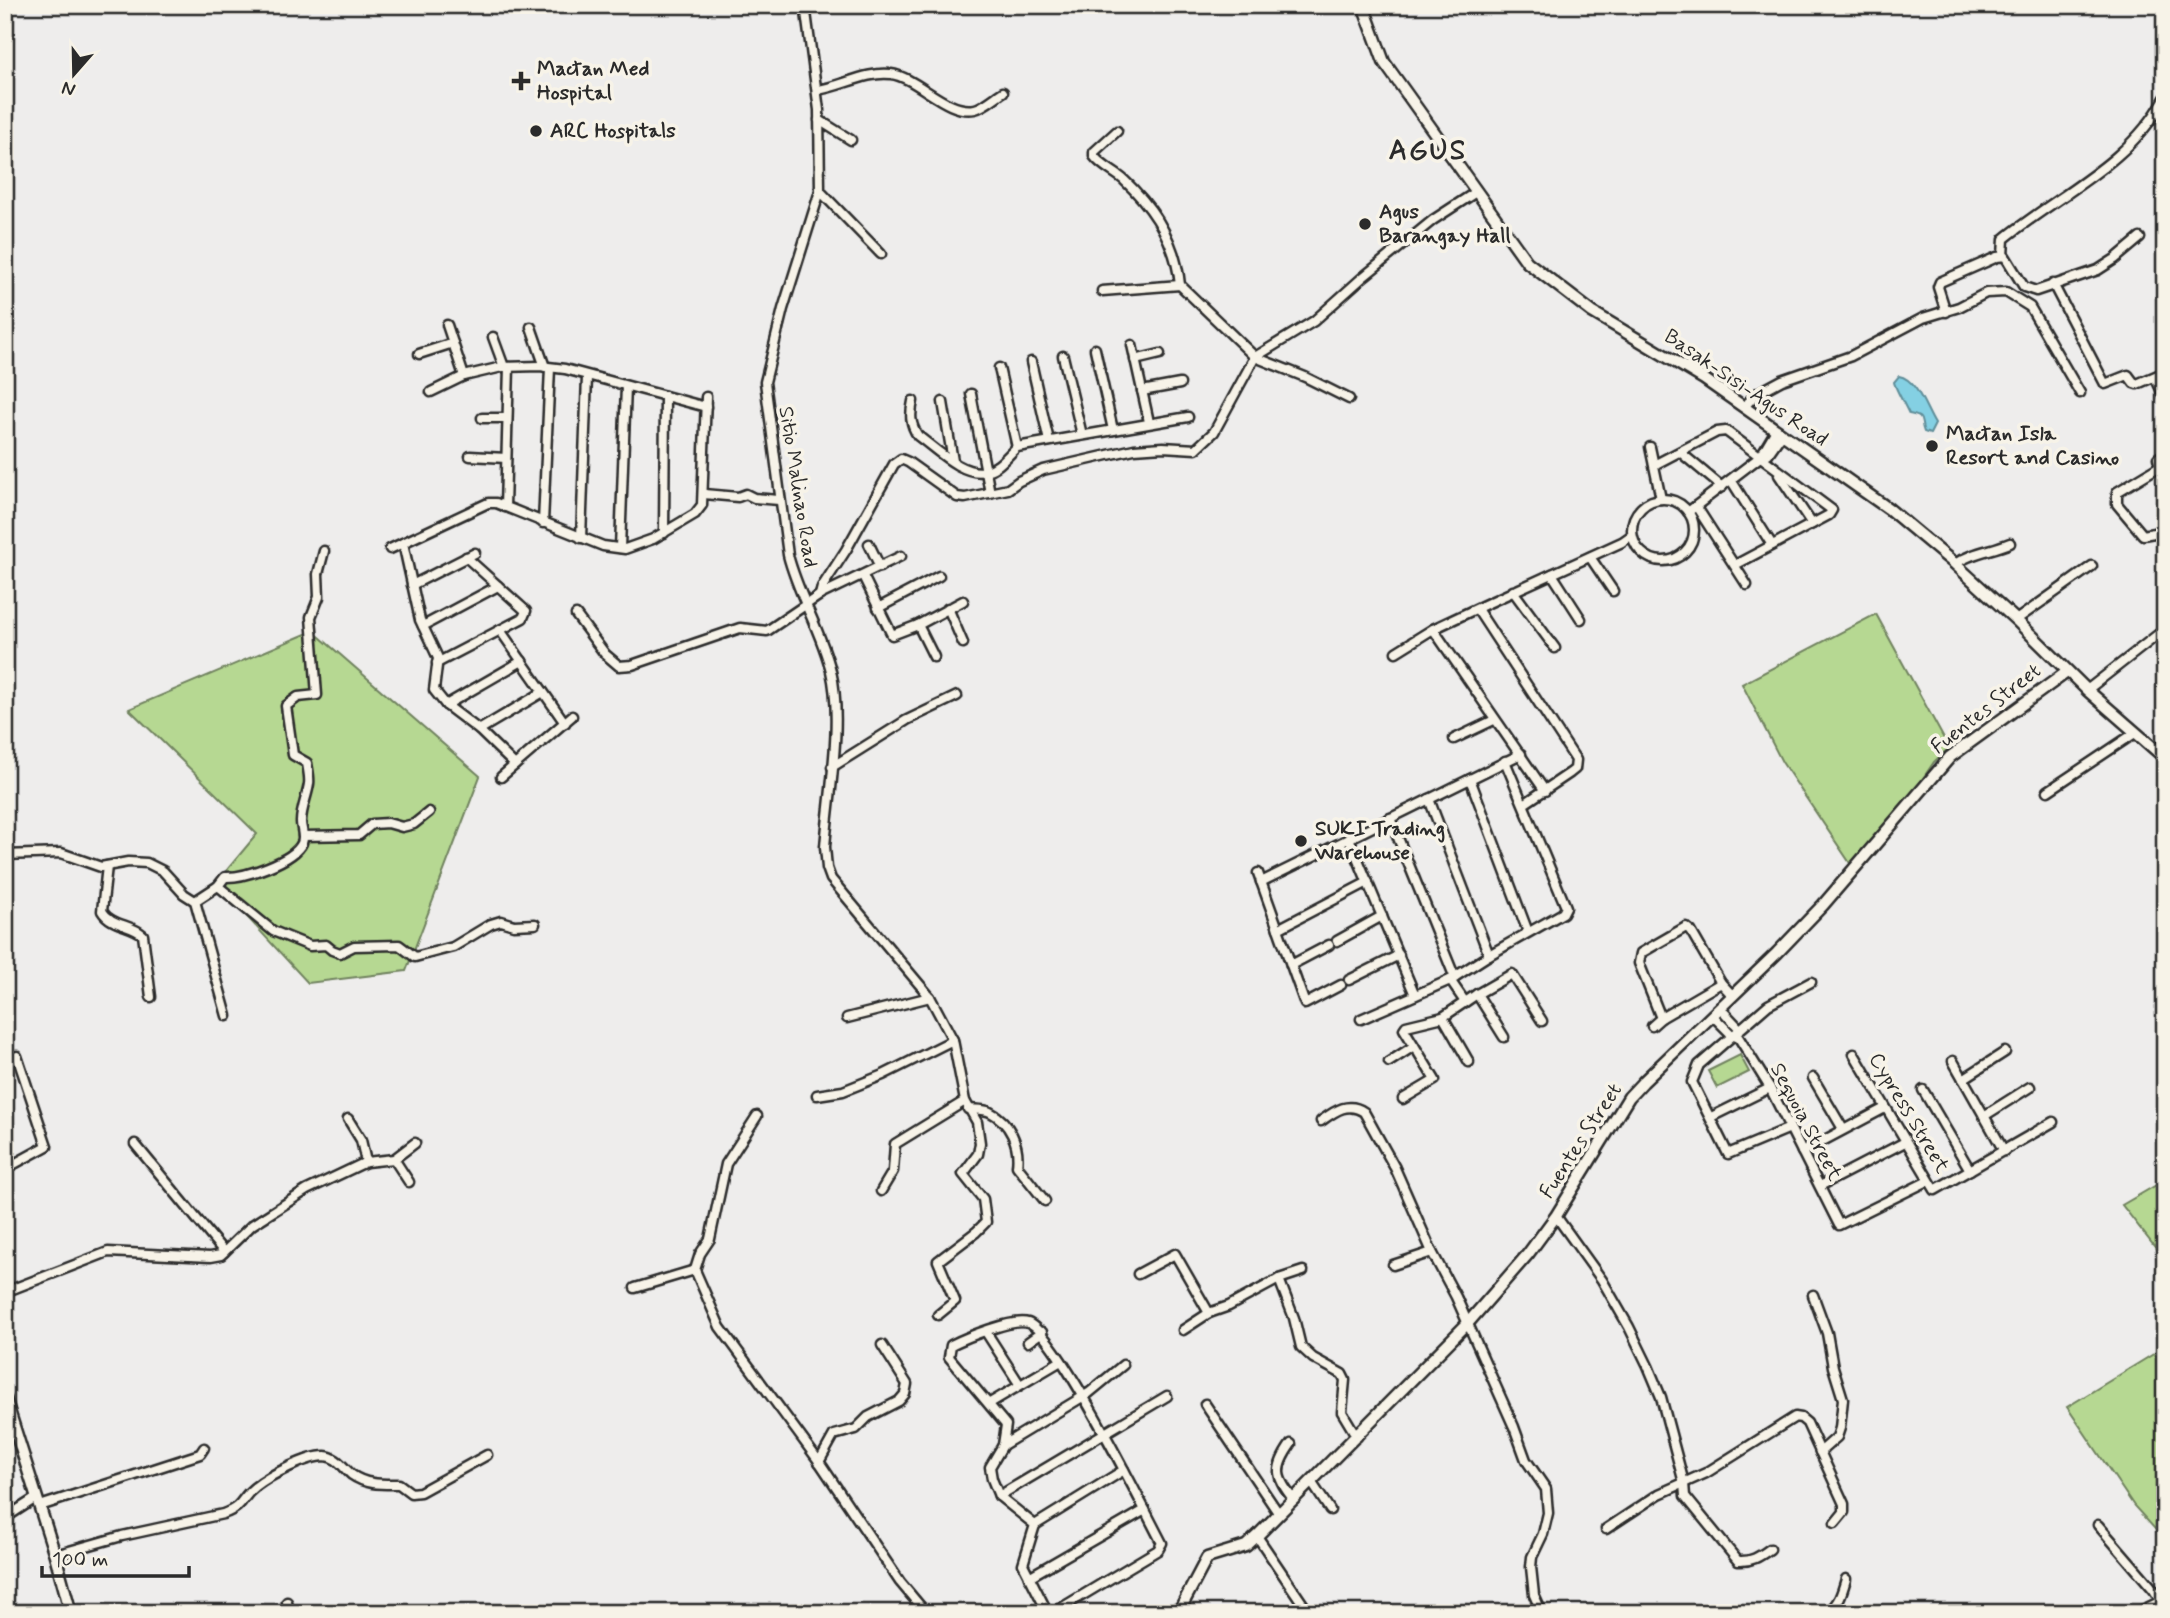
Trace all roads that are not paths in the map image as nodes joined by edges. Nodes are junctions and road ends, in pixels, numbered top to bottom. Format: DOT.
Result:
graph roads {
  1 [pos="805,5"];
  2 [pos="1363,5"];
  3 [pos="817,90"];
  4 [pos="1003,92"];
  5 [pos="2165,98"];
  6 [pos="819,120"];
  7 [pos="1117,131"];
  8 [pos="850,140"];
  9 [pos="820,191"];
  10 [pos="1476,192"];
  11 [pos="2140,238"];
  12 [pos="881,254"];
  13 [pos="2003,256"];
  14 [pos="2053,284"];
  15 [pos="1180,285"];
  16 [pos="1102,291"];
  17 [pos="1946,312"];
  18 [pos="447,325"];
  19 [pos="531,327"];
  20 [pos="493,337"];
  21 [pos="453,343"];
  22 [pos="1132,345"];
  23 [pos="1095,349"];
  24 [pos="419,354"];
  25 [pos="1160,354"];
  26 [pos="1063,356"];
  27 [pos="1255,357"];
  28 [pos="1135,360"];
  29 [pos="1031,362"];
  30 [pos="507,367"];
  31 [pos="547,367"];
  32 [pos="999,368"];
  33 [pos="2165,372"];
  34 [pos="464,376"];
  35 [pos="587,377"];
  36 [pos="2155,377"];
  37 [pos="1180,384"];
  38 [pos="626,386"];
  39 [pos="431,391"];
  40 [pos="1142,391"];
  41 [pos="2080,393"];
  42 [pos="971,394"];
  43 [pos="665,396"];
  44 [pos="2165,398"];
  45 [pos="1349,399"];
  46 [pos="913,401"];
  47 [pos="943,402"];
  48 [pos="1744,407"];
  49 [pos="1188,417"];
  50 [pos="482,418"];
  51 [pos="507,418"];
  52 [pos="1149,422"];
  53 [pos="1113,430"];
  54 [pos="1779,432"];
  55 [pos="1082,435"];
  56 [pos="1049,441"];
  57 [pos="1017,447"];
  58 [pos="1650,447"];
  59 [pos="1679,452"];
  60 [pos="2165,453"];
  61 [pos="470,456"];
  62 [pos="1760,457"];
  63 [pos="506,458"];
  64 [pos="953,461"];
  65 [pos="1654,465"];
  66 [pos="2160,466"];
  67 [pos="1774,468"];
  68 [pos="986,471"];
  69 [pos="2165,475"];
  70 [pos="1731,480"];
  71 [pos="1722,486"];
  72 [pos="990,493"];
  73 [pos="704,494"];
  74 [pos="1661,499"];
  75 [pos="779,500"];
  76 [pos="1696,506"];
  77 [pos="505,507"];
  78 [pos="1688,512"];
  79 [pos="543,523"];
  80 [pos="1812,524"];
  81 [pos="2165,531"];
  82 [pos="664,533"];
  83 [pos="1632,535"];
  84 [pos="581,538"];
  85 [pos="403,543"];
  86 [pos="2010,543"];
  87 [pos="869,544"];
  88 [pos="1772,545"];
  89 [pos="620,548"];
  90 [pos="390,549"];
  91 [pos="324,551"];
  92 [pos="475,552"];
  93 [pos="901,556"];
  94 [pos="1590,556"];
  95 [pos="466,557"];
  96 [pos="1955,564"];
  97 [pos="1735,565"];
  98 [pos="2092,566"];
  99 [pos="880,567"];
  100 [pos="1552,574"];
  101 [pos="863,576"];
  102 [pos="939,576"];
  103 [pos="412,585"];
  104 [pos="1747,585"];
  105 [pos="498,586"];
  106 [pos="1514,591"];
  107 [pos="1613,591"];
  108 [pos="820,595"];
  109 [pos="963,601"];
  110 [pos="806,604"];
  111 [pos="878,608"];
  112 [pos="948,608"];
  113 [pos="1477,609"];
  114 [pos="576,615"];
  115 [pos="1581,619"];
  116 [pos="2016,620"];
  117 [pos="918,625"];
  118 [pos="423,626"];
  119 [pos="1433,629"];
  120 [pos="2165,629"];
  121 [pos="500,630"];
  122 [pos="963,643"];
  123 [pos="1555,648"];
  124 [pos="1396,652"];
  125 [pos="934,657"];
  126 [pos="522,661"];
  127 [pos="437,663"];
  128 [pos="2067,672"];
  129 [pos="2087,690"];
  130 [pos="543,692"];
  131 [pos="957,696"];
  132 [pos="446,705"];
  133 [pos="572,716"];
  134 [pos="1494,720"];
  135 [pos="565,723"];
  136 [pos="479,730"];
  137 [pos="2135,733"];
  138 [pos="1454,739"];
  139 [pos="1521,754"];
  140 [pos="2165,758"];
  141 [pos="1505,761"];
  142 [pos="515,765"];
  143 [pos="832,767"];
  144 [pos="501,777"];
  145 [pos="1470,779"];
  146 [pos="1545,791"];
  147 [pos="2048,791"];
  148 [pos="1429,799"];
  149 [pos="1524,804"];
  150 [pos="429,812"];
  151 [pos="1390,818"];
  152 [pos="303,836"];
  153 [pos="1349,838"];
  154 [pos="5,855"];
  155 [pos="107,866"];
  156 [pos="1368,882"];
  157 [pos="218,886"];
  158 [pos="195,901"];
  159 [pos="1382,916"];
  160 [pos="534,924"];
  161 [pos="1278,929"];
  162 [pos="1528,932"];
  163 [pos="1399,955"];
  164 [pos="1489,955"];
  165 [pos="1291,965"];
  166 [pos="1452,979"];
  167 [pos="1811,982"];
  168 [pos="1721,983"];
  169 [pos="1477,994"];
  170 [pos="1415,995"];
  171 [pos="1733,996"];
  172 [pos="151,997"];
  173 [pos="930,997"];
  174 [pos="1465,1002"];
  175 [pos="1716,1012"];
  176 [pos="227,1016"];
  177 [pos="1443,1017"];
  178 [pos="846,1018"];
  179 [pos="1661,1018"];
  180 [pos="1362,1019"];
  181 [pos="1542,1021"];
  182 [pos="1652,1026"];
  183 [pos="1736,1034"];
  184 [pos="1504,1037"];
  185 [pos="953,1040"];
  186 [pos="1414,1045"];
  187 [pos="2005,1052"];
  188 [pos="1854,1054"];
  189 [pos="17,1056"];
  190 [pos="1953,1061"];
  191 [pos="1389,1062"];
  192 [pos="1469,1062"];
  193 [pos="1813,1077"];
  194 [pos="1963,1079"];
  195 [pos="2030,1087"];
  196 [pos="1770,1088"];
  197 [pos="1923,1090"];
  198 [pos="817,1095"];
  199 [pos="1403,1099"];
  200 [pos="967,1105"];
  201 [pos="1885,1108"];
  202 [pos="757,1116"];
  203 [pos="1984,1116"];
  204 [pos="1711,1117"];
  205 [pos="348,1119"];
  206 [pos="1321,1121"];
  207 [pos="2053,1122"];
  208 [pos="1790,1128"];
  209 [pos="1843,1129"];
  210 [pos="1905,1142"];
  211 [pos="415,1143"];
  212 [pos="135,1144"];
  213 [pos="2004,1151"];
  214 [pos="1802,1152"];
  215 [pos="394,1159"];
  216 [pos="366,1162"];
  217 [pos="5,1169"];
  218 [pos="1970,1170"];
  219 [pos="1928,1181"];
  220 [pos="409,1182"];
  221 [pos="1820,1186"];
  222 [pos="881,1191"];
  223 [pos="1045,1201"];
  224 [pos="1556,1216"];
  225 [pos="224,1252"];
  226 [pos="1432,1252"];
  227 [pos="1393,1265"];
  228 [pos="695,1270"];
  229 [pos="1303,1271"];
  230 [pos="1138,1274"];
  231 [pos="1279,1279"];
  232 [pos="635,1288"];
  233 [pos="5,1292"];
  234 [pos="1812,1295"];
  235 [pos="1209,1313"];
  236 [pos="938,1315"];
  237 [pos="1467,1324"];
  238 [pos="1183,1330"];
  239 [pos="986,1332"];
  240 [pos="1042,1332"];
  241 [pos="1028,1342"];
  242 [pos="882,1345"];
  243 [pos="1061,1361"];
  244 [pos="1122,1365"];
  245 [pos="1020,1385"];
  246 [pos="1167,1396"];
  247 [pos="1083,1397"];
  248 [pos="5,1398"];
  249 [pos="990,1403"];
  250 [pos="1205,1404"];
  251 [pos="1104,1434"];
  252 [pos="1357,1437"];
  253 [pos="1290,1444"];
  254 [pos="1003,1445"];
  255 [pos="205,1448"];
  256 [pos="1820,1452"];
  257 [pos="487,1455"];
  258 [pos="819,1462"];
  259 [pos="1124,1470"];
  260 [pos="1312,1483"];
  261 [pos="1684,1483"];
  262 [pos="999,1496"];
  263 [pos="1294,1500"];
  264 [pos="38,1502"];
  265 [pos="1144,1510"];
  266 [pos="1330,1510"];
  267 [pos="1279,1514"];
  268 [pos="5,1518"];
  269 [pos="1835,1523"];
  270 [pos="1035,1525"];
  271 [pos="2098,1525"];
  272 [pos="1606,1529"];
  273 [pos="1257,1536"];
  274 [pos="1770,1549"];
  275 [pos="55,1555"];
  276 [pos="1029,1577"];
  277 [pos="1846,1579"];
  278 [pos="287,1602"];
  279 [pos="2163,1604"];
  280 [pos="71,1613"];
  281 [pos="289,1613"];
  282 [pos="926,1613"];
  283 [pos="1051,1613"];
  284 [pos="1178,1613"];
  285 [pos="1309,1613"];
  286 [pos="1542,1613"];
  287 [pos="1827,1613"];
  288 [pos="2136,1613"];
  1 -- 3 [label="street, Sitio Malinao Road"];
  2 -- 10 [label="street, Basak-Sisi-Agus Road"];
  3 -- 4 [label="street"];
  3 -- 6 [label="street, Sitio Malinao Road"];
  5 -- 13 [label="street"];
  6 -- 8 [label="street"];
  6 -- 9 [label="street, Sitio Malinao Road"];
  7 -- 15 [label="street"];
  9 -- 12 [label="street"];
  9 -- 75 [label="street, Sitio Malinao Road"];
  10 -- 27 [label="street"];
  10 -- 48 [label="street, Basak-Sisi-Agus Road"];
  11 -- 14 [label="street"];
  13 -- 14 [label="street"];
  13 -- 17 [label="street"];
  14 -- 36 [label="street"];
  15 -- 16 [label="street"];
  15 -- 27 [label="street"];
  17 -- 41 [label="street"];
  17 -- 48 [label="street"];
  18 -- 21 [label="street"];
  19 -- 31 [label="street"];
  20 -- 30 [label="street"];
  21 -- 24 [label="street"];
  21 -- 34 [label="street"];
  22 -- 28 [label="street"];
  23 -- 53 [label="street"];
  25 -- 28 [label="street"];
  26 -- 55 [label="street"];
  27 -- 45 [label="street"];
  27 -- 72 [label="street"];
  28 -- 40 [label="street"];
  29 -- 56 [label="street"];
  30 -- 31 [label="street"];
  30 -- 34 [label="street"];
  30 -- 51 [label="street"];
  31 -- 35 [label="street"];
  31 -- 79 [label="street"];
  32 -- 57 [label="street"];
  33 -- 36 [label="street"];
  34 -- 39 [label="street"];
  35 -- 38 [label="street"];
  35 -- 84 [label="street"];
  36 -- 44 [label="street"];
  37 -- 40 [label="street"];
  38 -- 43 [label="street"];
  38 -- 89 [label="street"];
  40 -- 52 [label="street"];
  42 -- 68 [label="street"];
  43 -- 73 [label="street"];
  43 -- 82 [label="street"];
  46 -- 64 [label="street"];
  47 -- 64 [label="street"];
  48 -- 54 [label="street, Basak-Sisi-Agus Road"];
  49 -- 52 [label="street"];
  50 -- 51 [label="street"];
  51 -- 63 [label="street"];
  52 -- 53 [label="street"];
  53 -- 55 [label="street"];
  54 -- 62 [label="street"];
  54 -- 96 [label="street, Basak-Sisi-Agus Road"];
  55 -- 56 [label="street"];
  56 -- 57 [label="street"];
  57 -- 68 [label="street"];
  58 -- 65 [label="street"];
  59 -- 62 [label="street"];
  59 -- 65 [label="street"];
  59 -- 71 [label="street"];
  60 -- 66 [label="street"];
  61 -- 63 [label="street"];
  62 -- 67 [label="street"];
  62 -- 70 [label="street"];
  63 -- 77 [label="street"];
  64 -- 68 [label="street"];
  65 -- 74 [label="street"];
  66 -- 69 [label="street"];
  66 -- 81 [label="street"];
  67 -- 80 [label="street"];
  67 -- 80 [label="street"];
  68 -- 72 [label="street"];
  70 -- 71 [label="street"];
  70 -- 88 [label="street"];
  71 -- 76 [label="street"];
  72 -- 108 [label="street"];
  73 -- 75 [label="street"];
  73 -- 82 [label="street"];
  74 -- 78 [label="street"];
  74 -- 83 [label="street"];
  75 -- 110 [label="street, Sitio Malinao Road"];
  76 -- 78 [label="street"];
  76 -- 97 [label="street"];
  77 -- 79 [label="street"];
  77 -- 85 [label="street"];
  78 -- 83 [label="street"];
  79 -- 84 [label="street"];
  80 -- 88 [label="street"];
  82 -- 89 [label="street"];
  83 -- 94 [label="street"];
  84 -- 89 [label="street"];
  85 -- 90 [label="street"];
  85 -- 103 [label="street"];
  86 -- 96 [label="street"];
  87 -- 99 [label="street"];
  88 -- 97 [label="street"];
  91 -- 152 [label="street"];
  92 -- 95 [label="street"];
  93 -- 99 [label="street"];
  94 -- 100 [label="street"];
  94 -- 107 [label="street"];
  95 -- 103 [label="street"];
  95 -- 105 [label="street"];
  96 -- 116 [label="street, Basak-Sisi-Agus Road"];
  97 -- 104 [label="street"];
  98 -- 116 [label="street"];
  99 -- 101 [label="street"];
  100 -- 106 [label="street"];
  100 -- 115 [label="street"];
  101 -- 108 [label="street"];
  101 -- 111 [label="street"];
  102 -- 111 [label="street"];
  103 -- 118 [label="street"];
  105 -- 118 [label="street"];
  105 -- 121 [label="street"];
  106 -- 113 [label="street"];
  106 -- 123 [label="street"];
  108 -- 110 [label="street"];
  109 -- 112 [label="street"];
  110 -- 114 [label="street"];
  110 -- 143 [label="street, Sitio Malinao Road"];
  111 -- 117 [label="street"];
  112 -- 117 [label="street"];
  112 -- 122 [label="street"];
  113 -- 119 [label="street"];
  113 -- 146 [label="street"];
  116 -- 128 [label="street, Basak-Sisi-Agus Road"];
  117 -- 125 [label="street"];
  118 -- 127 [label="street"];
  119 -- 124 [label="street"];
  119 -- 134 [label="street"];
  120 -- 129 [label="street"];
  121 -- 126 [label="street"];
  121 -- 127 [label="street"];
  126 -- 130 [label="street"];
  126 -- 132 [label="street"];
  127 -- 132 [label="street"];
  128 -- 129 [label="street, Basak-Sisi-Agus Road"];
  128 -- 171 [label="street, Fuentes Street"];
  129 -- 137 [label="street, Basak-Sisi-Agus Road"];
  130 -- 135 [label="street"];
  130 -- 136 [label="street"];
  131 -- 143 [label="street"];
  132 -- 136 [label="street"];
  133 -- 135 [label="street"];
  134 -- 138 [label="street"];
  134 -- 139 [label="street"];
  135 -- 142 [label="street"];
  136 -- 142 [label="street"];
  137 -- 140 [label="street, Basak-Sisi-Agus Road"];
  137 -- 147 [label="street"];
  139 -- 141 [label="street"];
  139 -- 146 [label="street"];
  141 -- 145 [label="street"];
  141 -- 149 [label="street"];
  142 -- 144 [label="street"];
  143 -- 173 [label="street, Sitio Malinao Road"];
  145 -- 148 [label="street"];
  145 -- 162 [label="street"];
  146 -- 149 [label="street"];
  148 -- 151 [label="street"];
  148 -- 164 [label="street"];
  149 -- 162 [label="street"];
  150 -- 152 [label="street"];
  151 -- 153 [label="street"];
  151 -- 166 [label="street"];
  152 -- 157 [label="street"];
  153 -- 156 [label="street"];
  153 -- 161 [label="street"];
  154 -- 155 [label="street"];
  155 -- 158 [label="street"];
  155 -- 172 [label="street"];
  156 -- 159 [label="street"];
  156 -- 161 [label="street"];
  157 -- 158 [label="street"];
  157 -- 160 [label="street"];
  158 -- 176 [label="street"];
  159 -- 163 [label="street"];
  159 -- 165 [label="street"];
  161 -- 165 [label="street"];
  162 -- 164 [label="street"];
  163 -- 165 [label="street"];
  163 -- 170 [label="street"];
  164 -- 166 [label="street"];
  166 -- 170 [label="street"];
  166 -- 174 [label="street"];
  167 -- 183 [label="street"];
  168 -- 171 [label="street"];
  168 -- 179 [label="street"];
  168 -- 179 [label="street"];
  169 -- 174 [label="street"];
  169 -- 181 [label="street"];
  169 -- 184 [label="street"];
  170 -- 180 [label="street"];
  171 -- 175 [label="street, Fuentes Street"];
  173 -- 178 [label="street"];
  173 -- 185 [label="street, Sitio Malinao Road"];
  174 -- 177 [label="street"];
  175 -- 183 [label="street, Sequoia Street"];
  175 -- 224 [label="street, Fuentes Street"];
  177 -- 186 [label="street"];
  177 -- 192 [label="street"];
  179 -- 182 [label="street"];
  183 -- 196 [label="street, Sequoia Street"];
  183 -- 204 [label="street"];
  185 -- 198 [label="street"];
  185 -- 200 [label="street, Sitio Malinao Road"];
  186 -- 191 [label="street"];
  186 -- 199 [label="street"];
  187 -- 194 [label="street"];
  188 -- 201 [label="street, Cypress Street"];
  189 -- 217 [label="street"];
  190 -- 194 [label="street"];
  193 -- 209 [label="street"];
  194 -- 203 [label="street"];
  195 -- 203 [label="street"];
  196 -- 204 [label="street"];
  196 -- 208 [label="street, Sequoia Street"];
  197 -- 218 [label="street"];
  200 -- 222 [label="street"];
  200 -- 223 [label="street"];
  200 -- 236 [label="street, Sitio Malinao Road"];
  201 -- 209 [label="street"];
  201 -- 210 [label="street, Cypress Street"];
  202 -- 228 [label="street"];
  203 -- 213 [label="street"];
  204 -- 208 [label="street"];
  205 -- 216 [label="street"];
  206 -- 226 [label="street"];
  207 -- 213 [label="street"];
  208 -- 214 [label="street, Sequoia Street"];
  209 -- 214 [label="street"];
  210 -- 219 [label="street, Cypress Street"];
  210 -- 221 [label="street"];
  211 -- 215 [label="street"];
  212 -- 225 [label="street"];
  213 -- 218 [label="street"];
  214 -- 221 [label="street, Sequoia Street"];
  215 -- 216 [label="street"];
  215 -- 220 [label="street"];
  216 -- 225 [label="street"];
  218 -- 219 [label="street, Cypress Street"];
  219 -- 221 [label="street, Sequoia Street"];
  224 -- 237 [label="street, Fuentes Street"];
  224 -- 261 [label="street"];
  225 -- 233 [label="street"];
  226 -- 227 [label="street"];
  226 -- 237 [label="street"];
  228 -- 232 [label="street"];
  228 -- 258 [label="street"];
  229 -- 231 [label="street"];
  230 -- 235 [label="street"];
  231 -- 235 [label="street"];
  231 -- 252 [label="street"];
  234 -- 256 [label="street"];
  235 -- 238 [label="street"];
  237 -- 252 [label="street, Fuentes Street"];
  237 -- 286 [label="street"];
  239 -- 240 [label="street"];
  239 -- 245 [label="street"];
  239 -- 249 [label="street"];
  240 -- 241 [label="street"];
  240 -- 243 [label="street"];
  242 -- 258 [label="street"];
  243 -- 245 [label="street"];
  243 -- 247 [label="street"];
  244 -- 247 [label="street"];
  245 -- 249 [label="street"];
  246 -- 251 [label="street"];
  247 -- 251 [label="street"];
  247 -- 254 [label="street"];
  248 -- 264 [label="street"];
  249 -- 254 [label="street"];
  250 -- 267 [label="street"];
  251 -- 259 [label="street"];
  251 -- 262 [label="street"];
  252 -- 260 [label="street, Fuentes Street"];
  253 -- 263 [label="street"];
  254 -- 262 [label="street"];
  255 -- 264 [label="street"];
  256 -- 261 [label="street"];
  256 -- 269 [label="street"];
  257 -- 275 [label="street"];
  258 -- 282 [label="street"];
  259 -- 265 [label="street"];
  259 -- 270 [label="street"];
  260 -- 263 [label="street, Fuentes Street"];
  260 -- 266 [label="street"];
  261 -- 272 [label="street"];
  261 -- 274 [label="street"];
  262 -- 270 [label="street"];
  263 -- 267 [label="street, Fuentes Street"];
  264 -- 268 [label="street"];
  264 -- 275 [label="street"];
  265 -- 276 [label="street"];
  265 -- 283 [label="street"];
  267 -- 273 [label="street, Fuentes Street"];
  270 -- 276 [label="street"];
  271 -- 279 [label="street"];
  273 -- 284 [label="street, Fuentes Street"];
  273 -- 285 [label="street"];
  275 -- 280 [label="street"];
  276 -- 283 [label="street"];
  277 -- 287 [label="street"];
  278 -- 281 [label="street"];
  279 -- 288 [label="street"];
}
